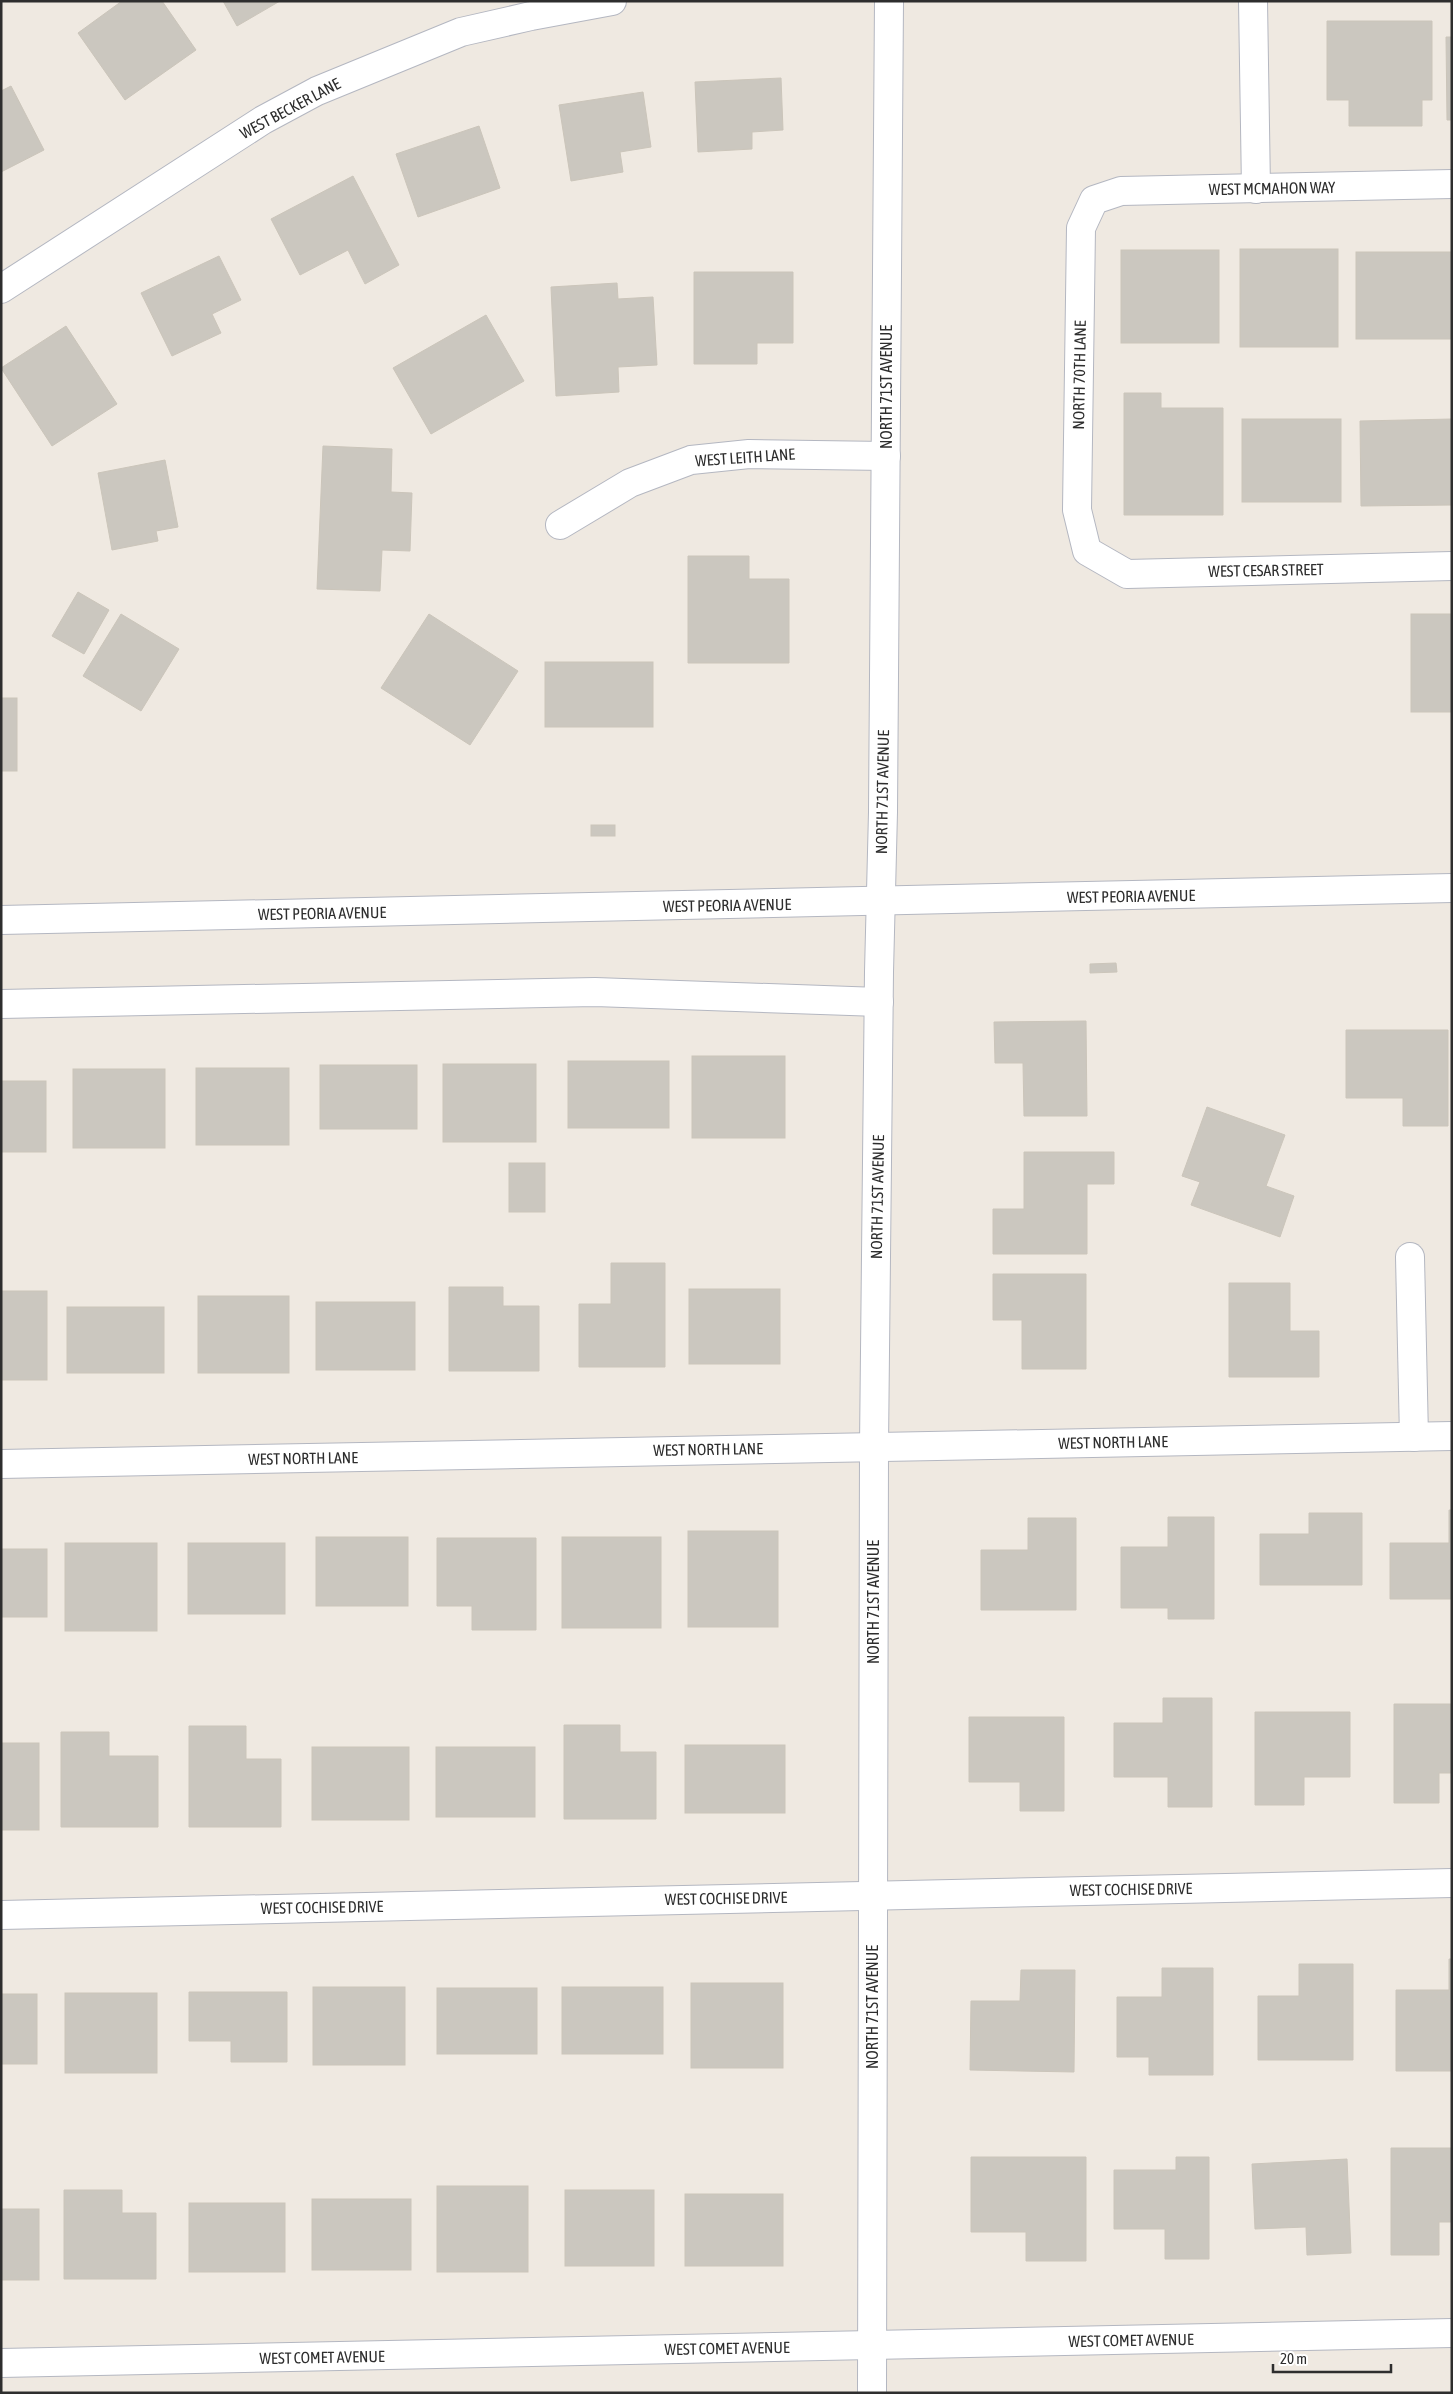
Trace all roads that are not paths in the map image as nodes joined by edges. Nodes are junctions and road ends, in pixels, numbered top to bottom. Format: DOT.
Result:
graph roads {
  1 [pos="612,1"];
  2 [pos="889,1"];
  3 [pos="1253,1"];
  4 [pos="1452,184"];
  5 [pos="1256,189"];
  6 [pos="1094,200"];
  7 [pos="1,289"];
  8 [pos="886,456"];
  9 [pos="560,525"];
  10 [pos="1087,551"];
  11 [pos="1452,566"];
  12 [pos="1452,888"];
  13 [pos="880,902"];
  14 [pos="1,920"];
  15 [pos="879,1002"];
  16 [pos="1,1004"];
  17 [pos="1410,1257"];
  18 [pos="1452,1436"];
  19 [pos="1414,1437"];
  20 [pos="874,1446"];
  21 [pos="1,1464"];
  22 [pos="1452,1883"];
  23 [pos="872,1895"];
  24 [pos="1,1914"];
  25 [pos="1452,2333"];
  26 [pos="872,2345"];
  27 [pos="1,2363"];
  28 [pos="872,2393"];
  1 -- 7 [label="street, WEST BECKER LANE"];
  2 -- 8 [label="street, NORTH 71ST AVENUE"];
  3 -- 5 [label="street"];
  4 -- 5 [label="street, WEST MCMAHON WAY"];
  5 -- 6 [label="street, WEST MCMAHON WAY"];
  6 -- 10 [label="street, NORTH 70TH LANE"];
  8 -- 9 [label="street, WEST LEITH LANE"];
  8 -- 13 [label="street, NORTH 71ST AVENUE"];
  10 -- 11 [label="street, WEST CESAR STREET"];
  12 -- 13 [label="street, WEST PEORIA AVENUE"];
  13 -- 14 [label="street, WEST PEORIA AVENUE"];
  13 -- 15 [label="street, NORTH 71ST AVENUE"];
  15 -- 16 [label="street"];
  15 -- 20 [label="street, NORTH 71ST AVENUE"];
  17 -- 19 [label="street"];
  18 -- 19 [label="street, WEST NORTH LANE"];
  19 -- 20 [label="street, WEST NORTH LANE"];
  20 -- 21 [label="street, WEST NORTH LANE"];
  20 -- 23 [label="street, NORTH 71ST AVENUE"];
  22 -- 23 [label="street, WEST COCHISE DRIVE"];
  23 -- 24 [label="street, WEST COCHISE DRIVE"];
  23 -- 26 [label="street, NORTH 71ST AVENUE"];
  25 -- 26 [label="street, WEST COMET AVENUE"];
  26 -- 27 [label="street, WEST COMET AVENUE"];
  26 -- 28 [label="street, NORTH 71ST AVENUE"];
}
